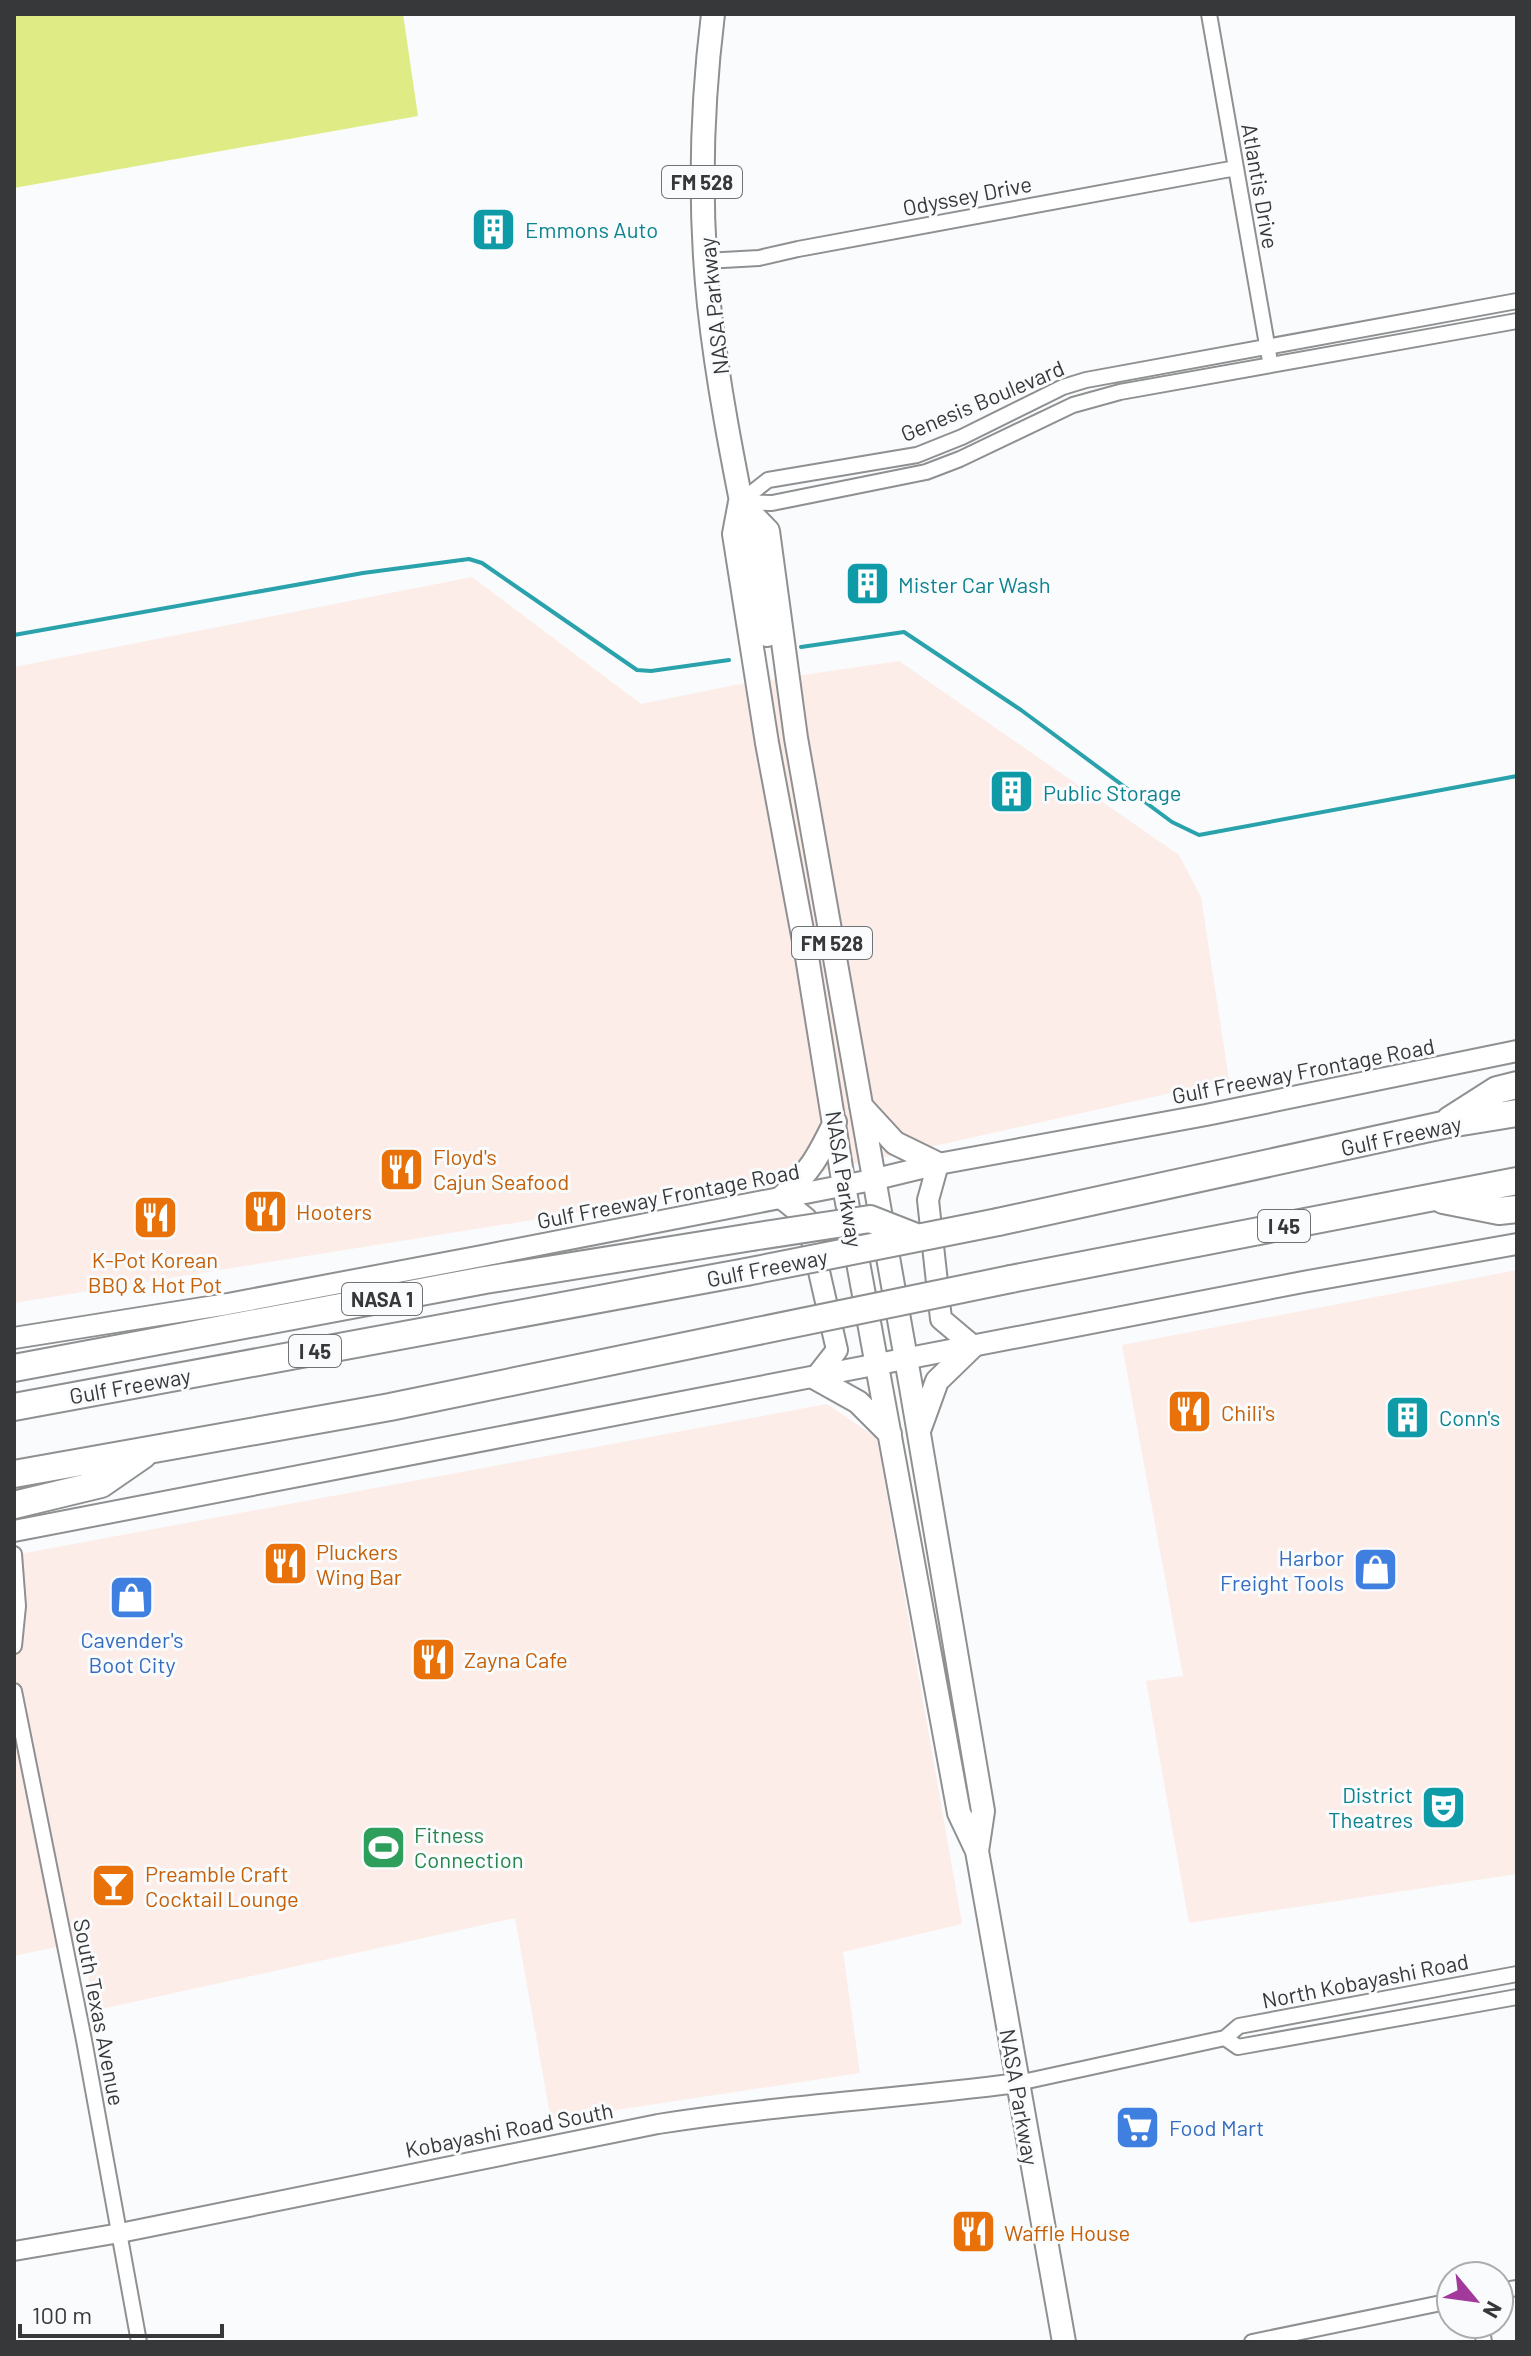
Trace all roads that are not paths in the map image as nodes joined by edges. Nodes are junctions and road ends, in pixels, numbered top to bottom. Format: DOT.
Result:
graph roads {
  1 [pos="713,14"];
  2 [pos="1209,14"];
  3 [pos="1236,168"];
  4 [pos="705,261"];
  5 [pos="1517,301"];
  6 [pos="1485,307"];
  7 [pos="1517,321"];
  8 [pos="1488,326"];
  9 [pos="1267,347"];
  10 [pos="1270,365"];
  11 [pos="740,502"];
  12 [pos="796,738"];
  13 [pos="767,743"];
  14 [pos="1517,1051"];
  15 [pos="1517,1085"];
  16 [pos="859,1103"];
  17 [pos="1517,1113"];
  18 [pos="835,1121"];
  19 [pos="1443,1125"];
  20 [pos="938,1164"];
  21 [pos="872,1180"];
  22 [pos="1517,1181"];
  23 [pos="844,1186"];
  24 [pos="1431,1197"];
  25 [pos="781,1198"];
  26 [pos="1517,1209"];
  27 [pos="916,1237"];
  28 [pos="1517,1244"];
  29 [pos="14,1338"];
  30 [pos="973,1346"];
  31 [pos="906,1359"];
  32 [pos="877,1364"];
  33 [pos="14,1368"];
  34 [pos="815,1378"];
  35 [pos="14,1407"];
  36 [pos="919,1433"];
  37 [pos="890,1434"];
  38 [pos="155,1447"];
  39 [pos="14,1474"];
  40 [pos="14,1505"];
  41 [pos="14,1531"];
  42 [pos="14,1554"];
  43 [pos="14,1646"];
  44 [pos="14,1691"];
  45 [pos="977,1851"];
  46 [pos="1517,1974"];
  47 [pos="1517,1997"];
  48 [pos="1225,2038"];
  49 [pos="1018,2083"];
  50 [pos="120,2233"];
  51 [pos="14,2251"];
  52 [pos="1435,2304"];
  53 [pos="139,2342"];
  54 [pos="1064,2342"];
  55 [pos="1252,2342"];
  1 -- 4 [label="main road, NASA Parkway / FM 528"];
  2 -- 3 [label="street, Atlantis Drive"];
  3 -- 4 [label="street, Odyssey Drive"];
  3 -- 9 [label="street, Atlantis Drive"];
  4 -- 11 [label="main road, NASA Parkway / FM 528"];
  5 -- 6 [label="street, Genesis Boulevard"];
  6 -- 8 [label="street"];
  6 -- 9 [label="street, Genesis Boulevard"];
  7 -- 8 [label="street, Genesis Boulevard"];
  8 -- 10 [label="street, Genesis Boulevard"];
  9 -- 10 [label="street, Atlantis Drive"];
  9 -- 11 [label="street, Genesis Boulevard"];
  10 -- 11 [label="street, Genesis Boulevard"];
  11 -- 12 [label="main road, NASA Parkway / FM 528"];
  11 -- 13 [label="main road, NASA Parkway / FM 528"];
  12 -- 13 [label="main road"];
  12 -- 16 [label="main road, NASA Parkway / FM 528"];
  13 -- 18 [label="main road, NASA Parkway / FM 528"];
  14 -- 20 [label="main road, Gulf Freeway Frontage Road"];
  15 -- 19 [label="highway"];
  16 -- 20 [label="main road"];
  16 -- 21 [label="main road, NASA Parkway / FM 528"];
  17 -- 19 [label="highway, Gulf Freeway / I 45"];
  18 -- 23 [label="main road, NASA Parkway / FM 528"];
  18 -- 25 [label="main road"];
  19 -- 27 [label="highway, Gulf Freeway / I 45, bridge"];
  20 -- 21 [label="main road, Gulf Freeway Frontage Road"];
  20 -- 30 [label="main road"];
  21 -- 23 [label="main road, Gulf Freeway Frontage Road"];
  21 -- 31 [label="main road, NASA Parkway / FM 528"];
  22 -- 24 [label="highway, I 45"];
  23 -- 25 [label="main road, Gulf Freeway Frontage Road"];
  23 -- 32 [label="main road, NASA Parkway / FM 528"];
  24 -- 26 [label="highway"];
  24 -- 38 [label="highway, I 45, bridge"];
  25 -- 29 [label="main road, Gulf Freeway Frontage Road"];
  25 -- 34 [label="main road"];
  27 -- 33 [label="highway, NASA 1, bridge"];
  27 -- 35 [label="highway, Gulf Freeway / I 45, bridge"];
  28 -- 30 [label="main road"];
  30 -- 31 [label="main road"];
  30 -- 36 [label="main road"];
  31 -- 32 [label="main road"];
  31 -- 36 [label="main road, NASA Parkway"];
  32 -- 34 [label="main road"];
  32 -- 37 [label="main road, NASA Parkway"];
  34 -- 37 [label="main road"];
  34 -- 41 [label="main road"];
  36 -- 45 [label="main road, NASA Parkway"];
  37 -- 45 [label="main road, NASA Parkway"];
  38 -- 39 [label="highway, I 45"];
  38 -- 40 [label="highway"];
  42 -- 43 [label="street"];
  44 -- 50 [label="street, South Texas Avenue"];
  45 -- 49 [label="main road, NASA Parkway"];
  46 -- 48 [label="street, North Kobayashi Road"];
  47 -- 48 [label="street, North Kobayashi Road"];
  48 -- 49 [label="street, North Kobayashi Road"];
  49 -- 50 [label="street, Kobayashi Road South"];
  49 -- 54 [label="main road, NASA Parkway"];
  50 -- 51 [label="street, Kobayashi Road South"];
  50 -- 53 [label="street, South Texas Avenue"];
  52 -- 55 [label="street"];
}
